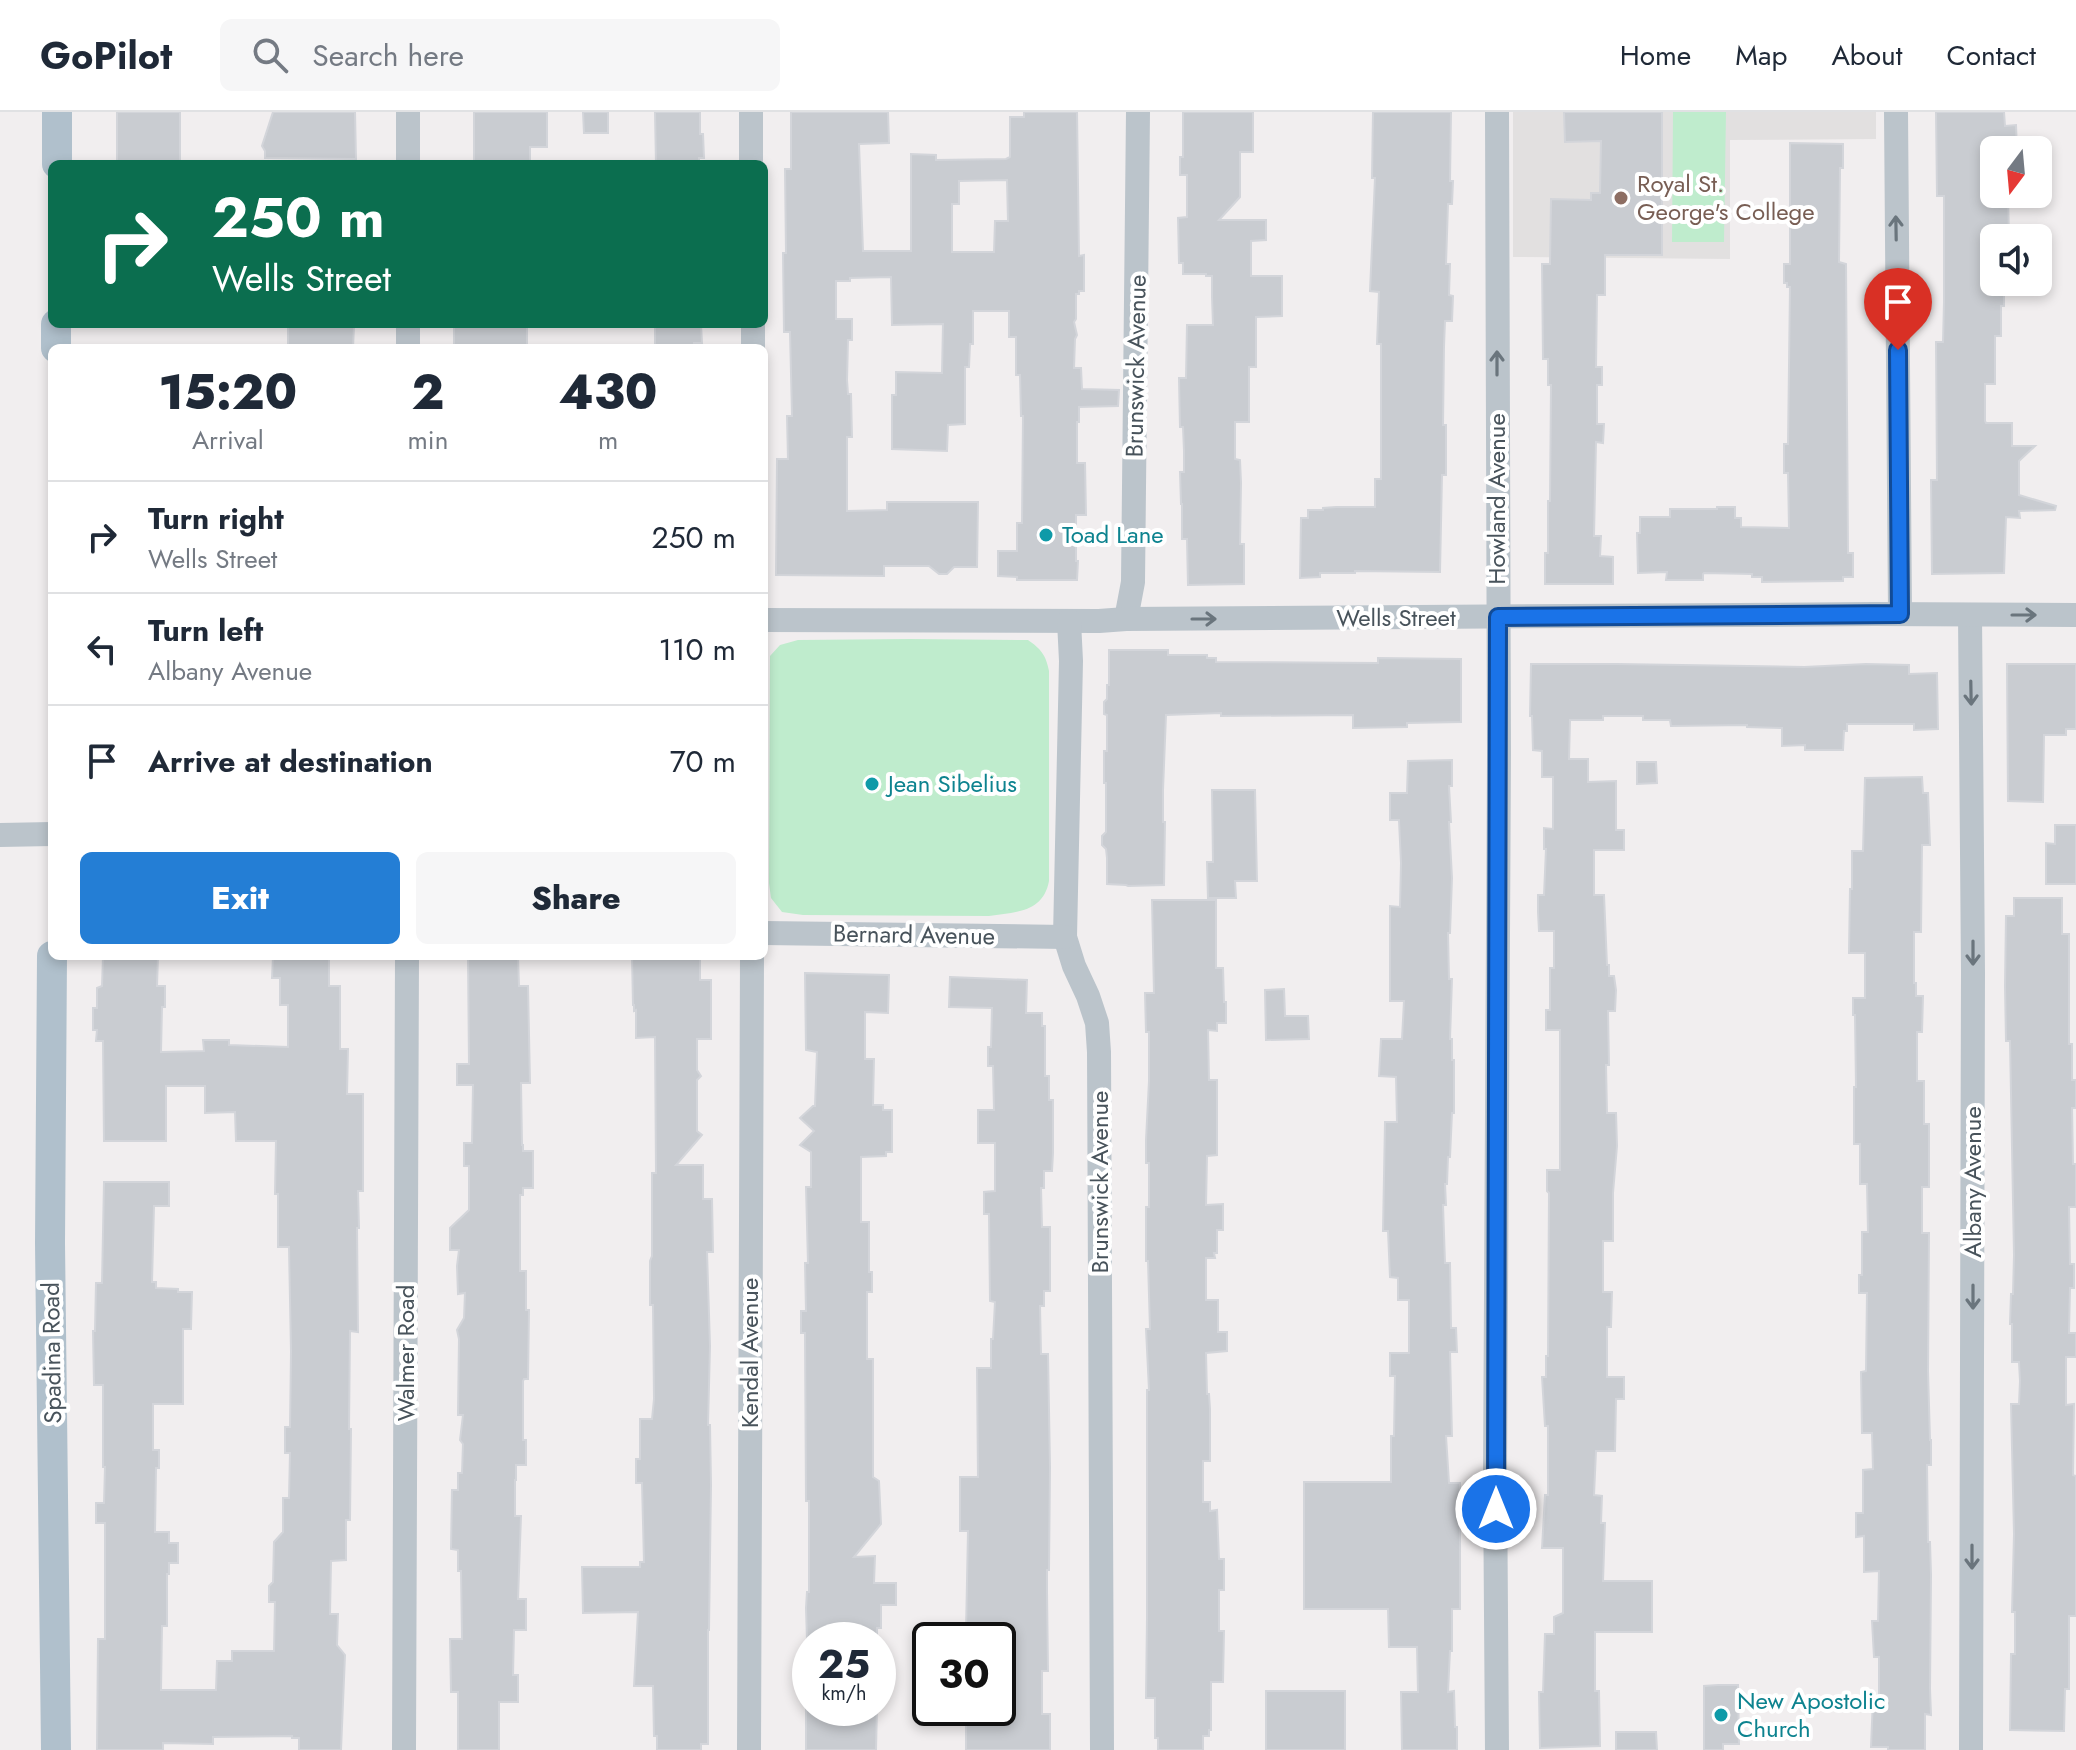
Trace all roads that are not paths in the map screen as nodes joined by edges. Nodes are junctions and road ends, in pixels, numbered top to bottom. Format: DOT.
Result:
graph roads {
  1 [pos="57,112"];
  2 [pos="408,112"];
  3 [pos="751,112"];
  4 [pos="1138,112"];
  5 [pos="1497,112"];
  6 [pos="1896,112"];
  7 [pos="57,160"];
  8 [pos="408,160"];
  9 [pos="751,160"];
  10 [pos="1900,614"];
  11 [pos="1970,615"];
  12 [pos="2076,615"];
  13 [pos="1498,617"];
  14 [pos="1126,619"];
  15 [pos="768,620"];
  16 [pos="1069,621"];
  17 [pos="48,834"];
  18 [pos="0,835"];
  19 [pos="768,933"];
  20 [pos="1065,937"];
  21 [pos="52,960"];
  22 [pos="407,960"];
  23 [pos="752,960"];
  24 [pos="56,1750"];
  25 [pos="404,1750"];
  26 [pos="749,1750"];
  27 [pos="1102,1750"];
  28 [pos="1497,1750"];
  29 [pos="1971,1750"];
  1 -- 7 [label="main road"];
  2 -- 8 [label="street"];
  3 -- 9 [label="street"];
  4 -- 14 [label="street, Brunswick Avenue"];
  13 -- 5 [label="street, Howland Avenue, one-way"];
  10 -- 6 [label="street, one-way"];
  10 -- 11 [label="street, Wells Street"];
  10 -- 13 [label="street, Wells Street"];
  11 -- 12 [label="street, Wells Street, one-way"];
  11 -- 29 [label="street, Albany Avenue, one-way"];
  14 -- 13 [label="street, Wells Street, one-way"];
  13 -- 28 [label="street, Howland Avenue"];
  14 -- 16 [label="street, Wells Street"];
  15 -- 16 [label="street, Wells Street"];
  16 -- 20 [label="street, Brunswick Avenue"];
  17 -- 18 [label="street"];
  19 -- 20 [label="street, Bernard Avenue"];
  20 -- 27 [label="street, Brunswick Avenue"];
  21 -- 24 [label="main road, Spadina Road"];
  22 -- 25 [label="street, Walmer Road"];
  23 -- 26 [label="street, Kendal Avenue"];
}
